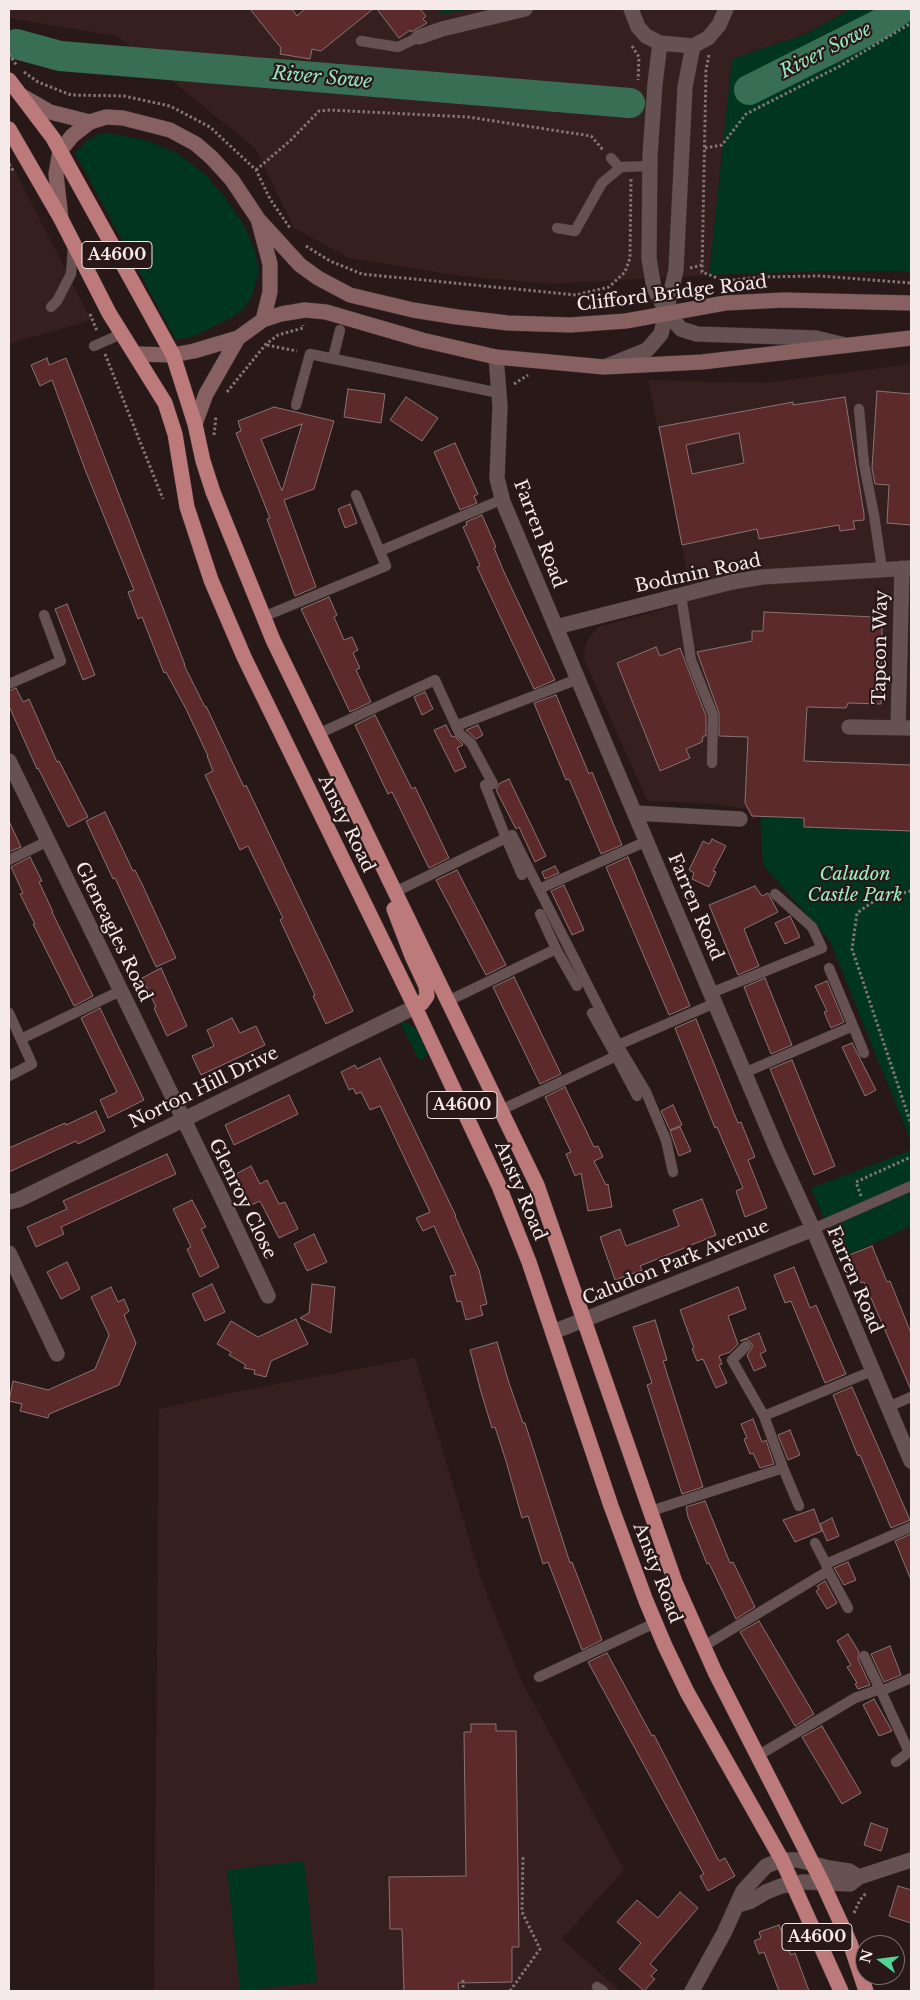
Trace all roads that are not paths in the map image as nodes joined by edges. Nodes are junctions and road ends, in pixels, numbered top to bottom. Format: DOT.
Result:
graph roads {
  1 [pos="525,9"];
  2 [pos="631,9"];
  3 [pos="726,9"];
  4 [pos="419,37"];
  5 [pos="361,41"];
  6 [pos="660,43"];
  7 [pos="693,46"];
  8 [pos="9,80"];
  9 [pos="22,96"];
  10 [pos="90,122"];
  11 [pos="9,129"];
  12 [pos="9,142"];
  13 [pos="60,151"];
  14 [pos="22,154"];
  15 [pos="611,158"];
  16 [pos="650,166"];
  17 [pos="620,168"];
  18 [pos="61,218"];
  19 [pos="258,219"];
  20 [pos="557,228"];
  21 [pos="73,242"];
  22 [pos="911,303"];
  23 [pos="51,307"];
  24 [pos="667,313"];
  25 [pos="264,320"];
  26 [pos="340,330"];
  27 [pos="121,334"];
  28 [pos="238,338"];
  29 [pos="911,338"];
  30 [pos="98,344"];
  31 [pos="846,345"];
  32 [pos="135,354"];
  33 [pos="173,355"];
  34 [pos="496,357"];
  35 [pos="332,358"];
  36 [pos="604,367"];
  37 [pos="499,393"];
  38 [pos="296,405"];
  39 [pos="859,409"];
  40 [pos="196,429"];
  41 [pos="356,496"];
  42 [pos="502,498"];
  43 [pos="380,551"];
  44 [pos="906,568"];
  45 [pos="882,569"];
  46 [pos="681,595"];
  47 [pos="44,615"];
  48 [pos="263,617"];
  49 [pos="556,627"];
  50 [pos="578,678"];
  51 [pos="9,684"];
  52 [pos="456,726"];
  53 [pos="849,727"];
  54 [pos="904,728"];
  55 [pos="318,734"];
  56 [pos="9,761"];
  57 [pos="712,763"];
  58 [pos="636,813"];
  59 [pos="740,819"];
  60 [pos="509,837"];
  61 [pos="48,841"];
  62 [pos="647,841"];
  63 [pos="377,855"];
  64 [pos="9,860"];
  65 [pos="522,874"];
  66 [pos="539,889"];
  67 [pos="395,892"];
  68 [pos="774,894"];
  69 [pos="540,914"];
  70 [pos="556,948"];
  71 [pos="829,968"];
  72 [pos="577,986"];
  73 [pos="120,991"];
  74 [pos="713,998"];
  75 [pos="448,1001"];
  76 [pos="415,1007"];
  77 [pos="9,1013"];
  78 [pos="592,1013"];
  79 [pos="852,1026"];
  80 [pos="21,1039"];
  81 [pos="618,1045"];
  82 [pos="864,1053"];
  83 [pos="616,1056"];
  84 [pos="744,1073"];
  85 [pos="9,1076"];
  86 [pos="638,1096"];
  87 [pos="501,1110"];
  88 [pos="183,1119"];
  89 [pos="673,1172"];
  90 [pos="911,1186"];
  91 [pos="9,1202"];
  92 [pos="813,1229"];
  93 [pos="9,1253"];
  94 [pos="268,1296"];
  95 [pos="585,1320"];
  96 [pos="553,1332"];
  97 [pos="746,1346"];
  98 [pos="57,1354"];
  99 [pos="872,1371"];
  100 [pos="911,1397"];
  101 [pos="888,1407"];
  102 [pos="764,1416"];
  103 [pos="911,1461"];
  104 [pos="783,1468"];
  105 [pos="799,1506"];
  106 [pos="651,1512"];
  107 [pos="911,1527"];
  108 [pos="815,1543"];
  109 [pos="827,1568"];
  110 [pos="848,1608"];
  111 [pos="655,1623"];
  112 [pos="704,1646"];
  113 [pos="864,1656"];
  114 [pos="539,1677"];
  115 [pos="911,1678"];
  116 [pos="880,1690"];
  117 [pos="758,1755"];
  118 [pos="896,1762"];
  119 [pos="782,1860"];
  120 [pos="911,1860"];
  121 [pos="812,1863"];
  122 [pos="865,1875"];
  123 [pos="793,1883"];
  124 [pos="823,1884"];
  125 [pos="738,1905"];
  126 [pos="697,1988"];
  127 [pos="841,1991"];
  128 [pos="866,1991"];
  1 -- 4 [label="street"];
  2 -- 6 [label="street"];
  3 -- 7 [label="street"];
  4 -- 5 [label="lane"];
  6 -- 7 [label="street"];
  6 -- 16 [label="street"];
  7 -- 24 [label="street"];
  8 -- 9 [label="highway, A4600"];
  9 -- 10 [label="main road"];
  9 -- 13 [label="highway, A4600"];
  10 -- 13 [label="main road"];
  10 -- 19 [label="main road"];
  11 -- 14 [label="highway, A4600"];
  12 -- 14 [label="lane"];
  13 -- 18 [label="main road"];
  13 -- 33 [label="highway, A4600"];
  14 -- 18 [label="highway, A4600"];
  15 -- 17 [label="lane"];
  16 -- 17 [label="lane"];
  16 -- 24 [label="street"];
  17 -- 20 [label="lane"];
  18 -- 21 [label="highway, A4600"];
  19 -- 24 [label="main road, Clifford Bridge Road"];
  19 -- 25 [label="main road"];
  21 -- 23 [label="lane"];
  21 -- 27 [label="highway, A4600"];
  22 -- 24 [label="main road, Clifford Bridge Road"];
  24 -- 31 [label="street"];
  24 -- 36 [label="street"];
  25 -- 28 [label="main road"];
  25 -- 34 [label="main road"];
  26 -- 35 [label="lane"];
  27 -- 30 [label="lane"];
  27 -- 32 [label="highway, A4600"];
  28 -- 33 [label="main road"];
  28 -- 40 [label="main road"];
  29 -- 31 [label="main road"];
  31 -- 36 [label="main road"];
  32 -- 33 [label="main road"];
  32 -- 76 [label="highway, Ansty Road / A4600"];
  33 -- 40 [label="highway, A4600"];
  34 -- 36 [label="main road"];
  34 -- 37 [label="street, Farren Road"];
  35 -- 37 [label="lane"];
  35 -- 38 [label="lane"];
  37 -- 42 [label="street, Farren Road"];
  39 -- 45 [label="lane"];
  40 -- 48 [label="highway, Ansty Road / A4600"];
  41 -- 43 [label="lane"];
  42 -- 43 [label="lane"];
  42 -- 49 [label="street, Farren Road"];
  43 -- 48 [label="lane"];
  44 -- 45 [label="street, Bodmin Road"];
  44 -- 54 [label="street, Tapcon Way"];
  45 -- 46 [label="street, Bodmin Road"];
  46 -- 49 [label="street, Bodmin Road"];
  46 -- 57 [label="lane"];
  47 -- 51 [label="lane"];
  48 -- 55 [label="highway, Ansty Road / A4600"];
  49 -- 50 [label="street, Farren Road"];
  50 -- 52 [label="lane"];
  50 -- 58 [label="street, Farren Road"];
  52 -- 55 [label="lane"];
  52 -- 60 [label="lane"];
  53 -- 54 [label="street, Tapcon Way"];
  55 -- 63 [label="highway, Ansty Road / A4600"];
  56 -- 61 [label="street, Gleneagles Road"];
  58 -- 59 [label="street"];
  58 -- 62 [label="street, Farren Road"];
  60 -- 65 [label="lane"];
  60 -- 66 [label="lane"];
  60 -- 67 [label="lane"];
  61 -- 64 [label="lane"];
  61 -- 73 [label="street, Gleneagles Road"];
  62 -- 66 [label="lane"];
  62 -- 74 [label="street, Farren Road"];
  63 -- 67 [label="highway, Ansty Road / A4600"];
  63 -- 76 [label="highway"];
  66 -- 81 [label="lane"];
  67 -- 75 [label="highway, Ansty Road / A4600"];
  68 -- 74 [label="lane"];
  69 -- 70 [label="lane"];
  70 -- 72 [label="lane"];
  70 -- 75 [label="lane"];
  71 -- 79 [label="lane"];
  73 -- 80 [label="lane"];
  73 -- 88 [label="street, Gleneagles Road"];
  74 -- 81 [label="lane"];
  74 -- 84 [label="street, Farren Road"];
  75 -- 87 [label="highway, Ansty Road / A4600"];
  76 -- 88 [label="street, Norton Hill Drive"];
  76 -- 96 [label="highway, Ansty Road / A4600"];
  77 -- 80 [label="lane"];
  78 -- 83 [label="lane"];
  79 -- 82 [label="lane"];
  79 -- 84 [label="lane"];
  80 -- 85 [label="lane"];
  81 -- 89 [label="lane"];
  83 -- 86 [label="lane"];
  83 -- 87 [label="lane"];
  84 -- 92 [label="street, Farren Road"];
  87 -- 95 [label="highway, Ansty Road / A4600"];
  88 -- 91 [label="street, Norton Hill Drive"];
  88 -- 94 [label="street, Glenroy Close"];
  90 -- 92 [label="lane"];
  92 -- 95 [label="street, Caludon Park Avenue"];
  92 -- 99 [label="street, Farren Road"];
  93 -- 98 [label="street"];
  95 -- 96 [label="street, Caludon Park Avenue"];
  95 -- 106 [label="highway, Ansty Road / A4600"];
  96 -- 111 [label="highway, Ansty Road / A4600"];
  97 -- 102 [label="lane"];
  99 -- 101 [label="street, Farren Road"];
  99 -- 102 [label="lane"];
  100 -- 101 [label="lane"];
  101 -- 103 [label="street, Farren Road"];
  102 -- 104 [label="lane"];
  104 -- 105 [label="lane"];
  104 -- 106 [label="lane"];
  106 -- 112 [label="highway, Ansty Road / A4600"];
  107 -- 109 [label="lane"];
  108 -- 109 [label="lane"];
  109 -- 110 [label="lane"];
  109 -- 112 [label="lane"];
  111 -- 114 [label="lane"];
  111 -- 119 [label="highway, Ansty Road / A4600"];
  112 -- 117 [label="highway, Ansty Road / A4600"];
  113 -- 116 [label="lane"];
  115 -- 116 [label="lane"];
  116 -- 117 [label="lane"];
  116 -- 118 [label="lane"];
  117 -- 121 [label="highway, Ansty Road / A4600"];
  119 -- 121 [label="street"];
  119 -- 123 [label="highway, Ansty Road / A4600"];
  119 -- 125 [label="street"];
  120 -- 122 [label="street"];
  121 -- 122 [label="street"];
  121 -- 124 [label="highway, Ansty Road / A4600"];
  122 -- 124 [label="street"];
  123 -- 124 [label="street"];
  123 -- 125 [label="street"];
  123 -- 127 [label="highway, Ansty Road / A4600"];
  124 -- 128 [label="highway, Ansty Road / A4600"];
  125 -- 126 [label="street"];
}
